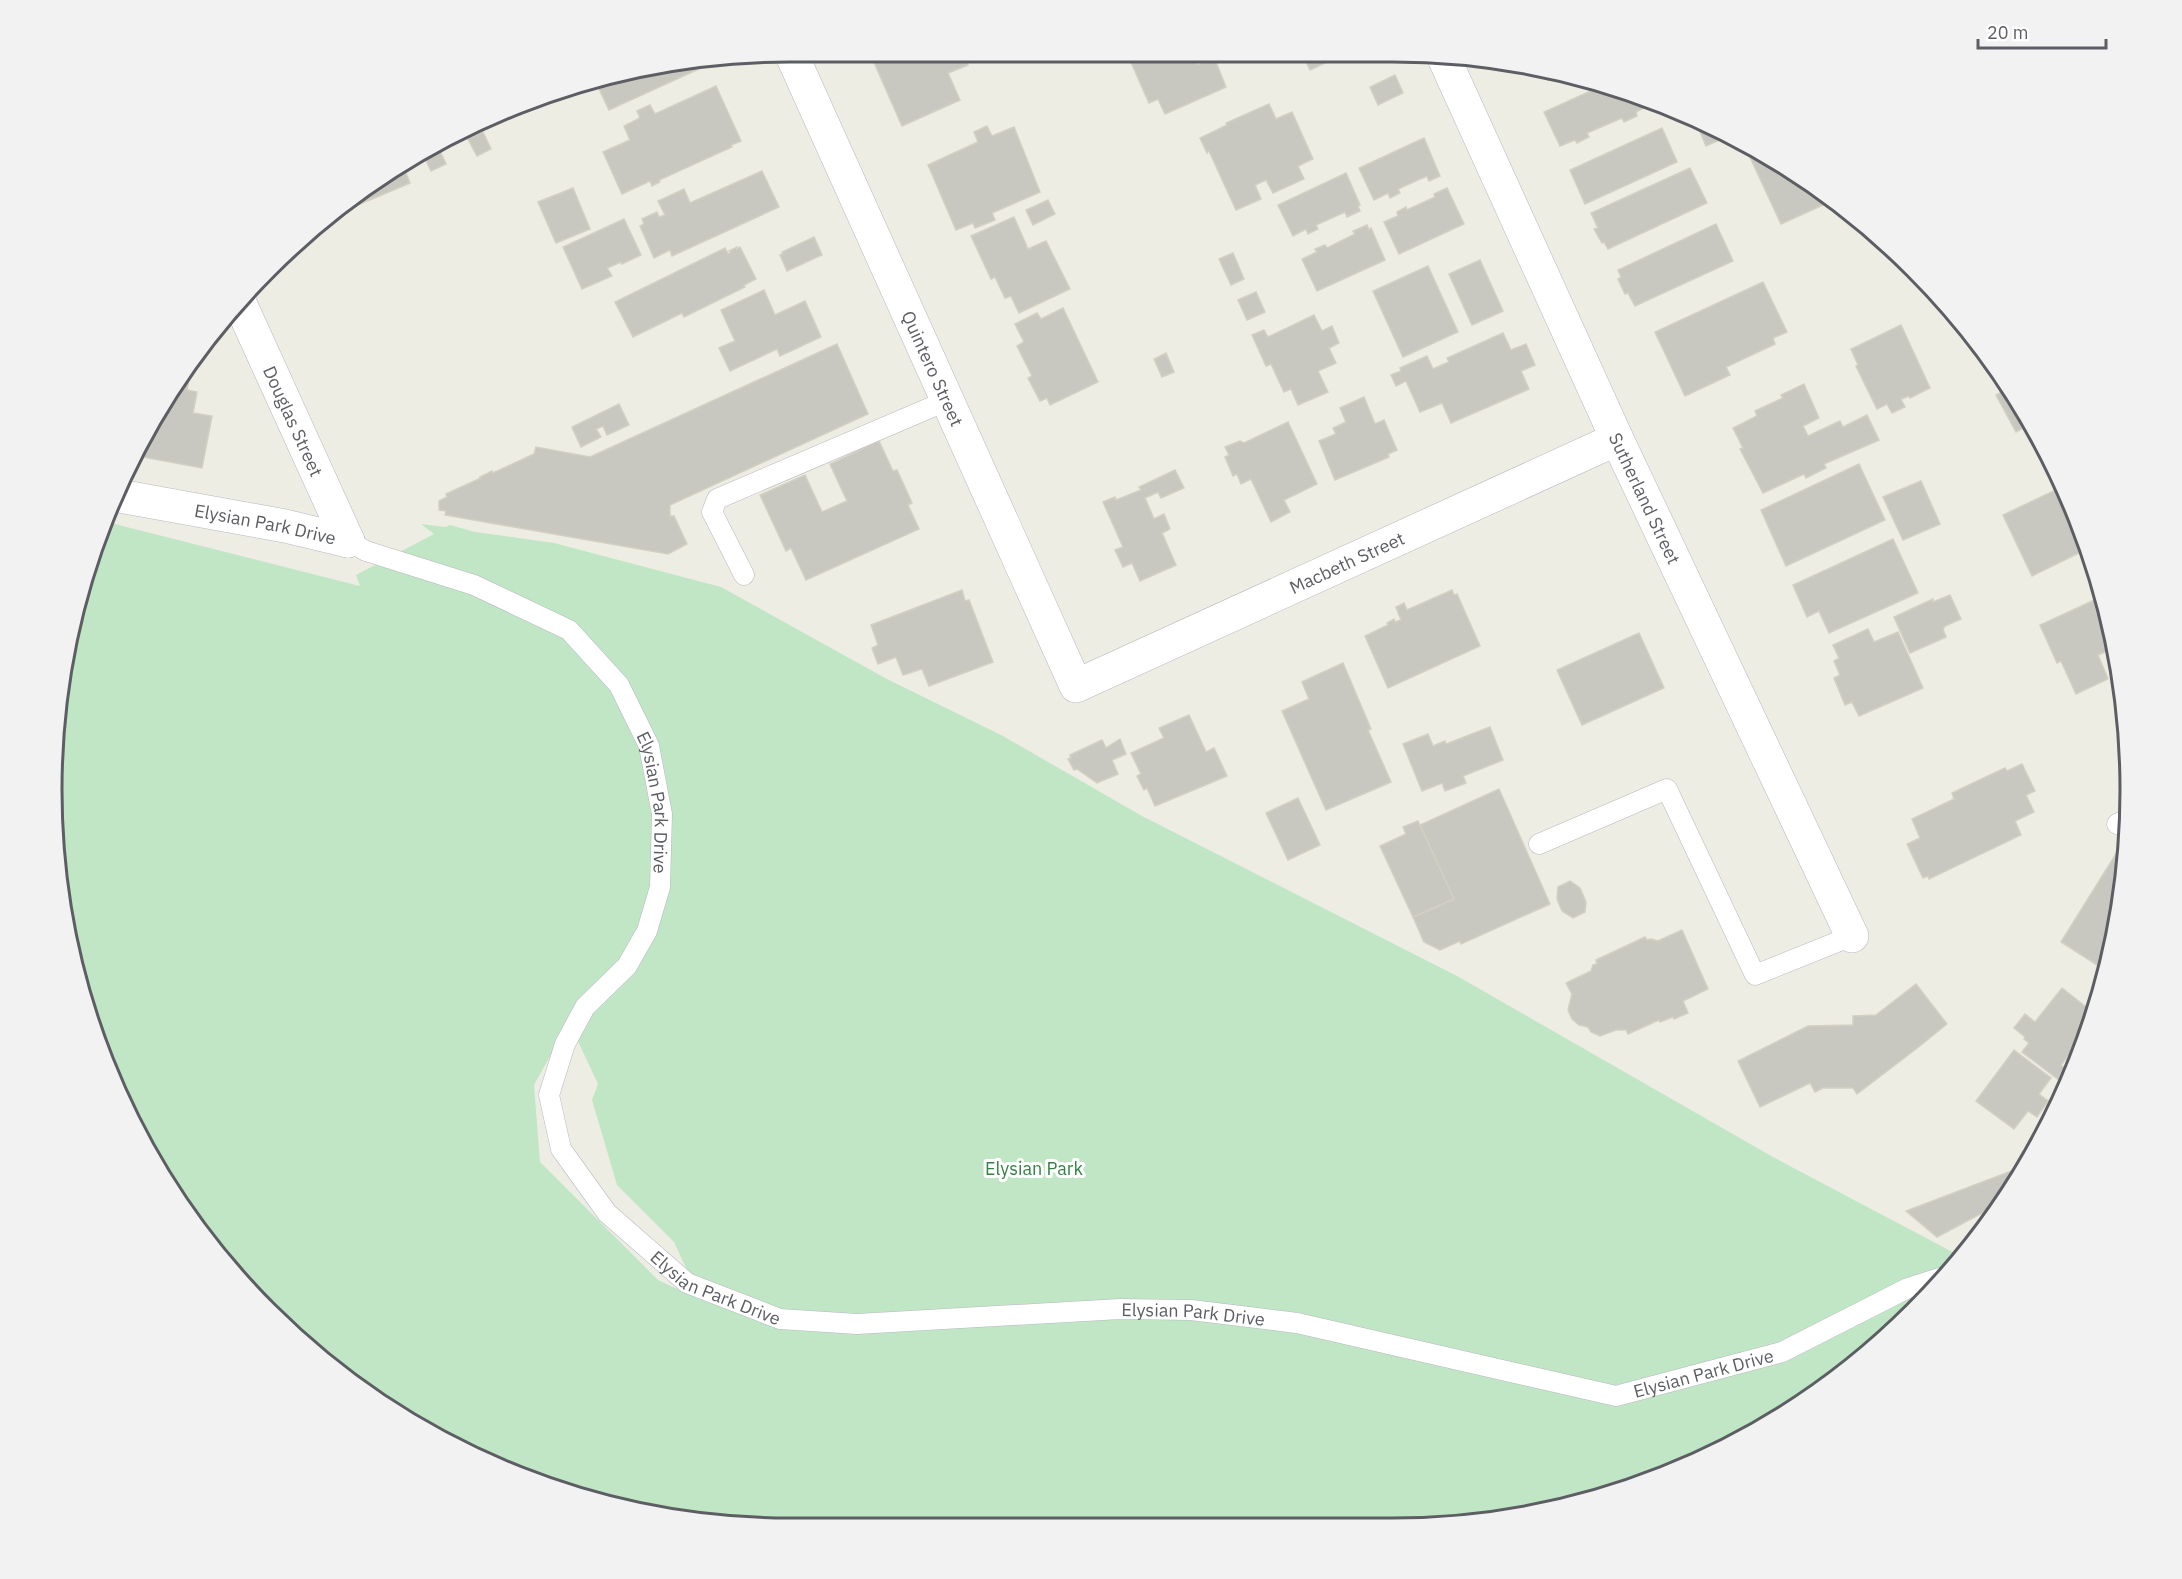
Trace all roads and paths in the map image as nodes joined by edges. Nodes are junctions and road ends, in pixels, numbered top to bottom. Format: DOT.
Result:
graph roads {
  1 [pos="794,61"];
  2 [pos="1447,64"];
  3 [pos="242,309"];
  4 [pos="946,401"];
  5 [pos="1617,439"];
  6 [pos="124,497"];
  7 [pos="348,541"];
  8 [pos="744,575"];
  9 [pos="1076,686"];
  10 [pos="1539,843"];
  11 [pos="1852,936"];
  12 [pos="1929,1281"];
  1 -- 4 [label="street, Quintero Street"];
  2 -- 5 [label="street, Sutherland Street"];
  3 -- 7 [label="street, Douglas Street"];
  4 -- 8 [label="lane"];
  4 -- 9 [label="street, Quintero Street"];
  5 -- 9 [label="street, Macbeth Street"];
  5 -- 11 [label="street, Sutherland Street"];
  6 -- 7 [label="street, Elysian Park Drive"];
  7 -- 12 [label="lane, Elysian Park Drive"];
  10 -- 11 [label="lane"];
}
